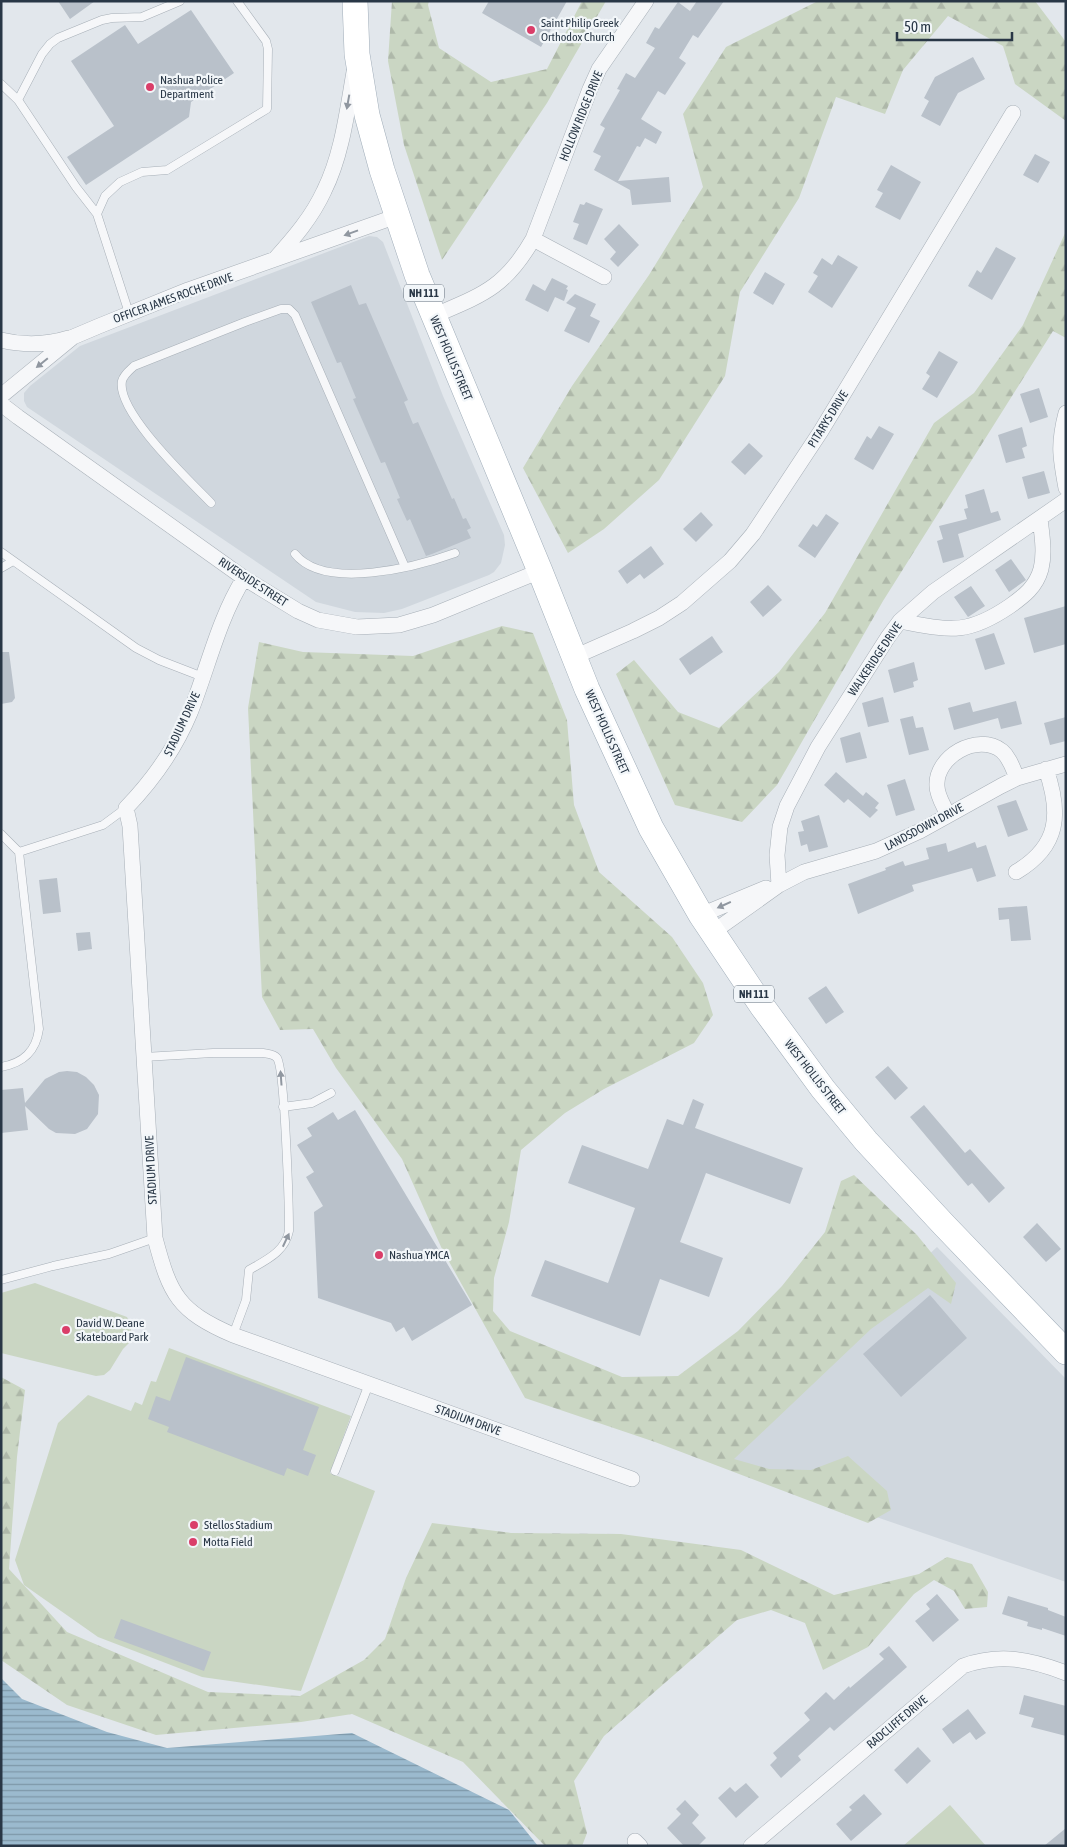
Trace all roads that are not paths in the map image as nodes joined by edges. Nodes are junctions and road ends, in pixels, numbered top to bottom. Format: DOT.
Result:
graph roads {
  1 [pos="180,1"];
  2 [pos="237,1"];
  3 [pos="355,1"];
  4 [pos="646,1"];
  5 [pos="357,54"];
  6 [pos="1,84"];
  7 [pos="18,100"];
  8 [pos="1013,113"];
  9 [pos="97,214"];
  10 [pos="397,216"];
  11 [pos="533,239"];
  12 [pos="274,260"];
  13 [pos="604,277"];
  14 [pos="129,313"];
  15 [pos="433,316"];
  16 [pos="73,337"];
  17 [pos="1,340"];
  18 [pos="1,396"];
  19 [pos="1,404"];
  20 [pos="1066,413"];
  21 [pos="1066,488"];
  22 [pos="1066,500"];
  23 [pos="211,503"];
  24 [pos="1040,519"];
  25 [pos="1,552"];
  26 [pos="455,553"];
  27 [pos="294,554"];
  28 [pos="13,561"];
  29 [pos="405,567"];
  30 [pos="1,568"];
  31 [pos="540,570"];
  32 [pos="244,578"];
  33 [pos="900,621"];
  34 [pos="574,656"];
  35 [pos="203,677"];
  36 [pos="1066,764"];
  37 [pos="1046,769"];
  38 [pos="1017,778"];
  39 [pos="126,808"];
  40 [pos="948,815"];
  41 [pos="1,834"];
  42 [pos="19,852"];
  43 [pos="1016,872"];
  44 [pos="779,885"];
  45 [pos="707,924"];
  46 [pos="144,1057"];
  47 [pos="1,1067"];
  48 [pos="331,1093"];
  49 [pos="283,1107"];
  50 [pos="155,1238"];
  51 [pos="1,1280"];
  52 [pos="233,1335"];
  53 [pos="1066,1352"];
  54 [pos="369,1384"];
  55 [pos="336,1471"];
  56 [pos="632,1479"];
  57 [pos="1066,1673"];
  58 [pos="751,1846"];
  1 -- 7 [label="lane"];
  2 -- 9 [label="lane"];
  3 -- 5 [label="main road, WEST HOLLIS STREET / NH 111"];
  4 -- 11 [label="street, HOLLOW RIDGE DRIVE"];
  5 -- 10 [label="main road, WEST HOLLIS STREET / NH 111"];
  5 -- 12 [label="street, OFFICER JAMES ROCHE DRIVE, one-way"];
  6 -- 7 [label="lane"];
  7 -- 9 [label="lane"];
  8 -- 34 [label="street, PITARYS DRIVE"];
  9 -- 14 [label="lane"];
  10 -- 12 [label="street, OFFICER JAMES ROCHE DRIVE, one-way"];
  10 -- 15 [label="main road, WEST HOLLIS STREET / NH 111"];
  11 -- 13 [label="street"];
  11 -- 15 [label="street, HOLLOW RIDGE DRIVE"];
  12 -- 14 [label="street, OFFICER JAMES ROCHE DRIVE"];
  14 -- 16 [label="street, OFFICER JAMES ROCHE DRIVE"];
  15 -- 31 [label="main road, WEST HOLLIS STREET / NH 111"];
  16 -- 17 [label="street, OFFICER JAMES ROCHE DRIVE"];
  16 -- 18 [label="street, OFFICER JAMES ROCHE DRIVE, one-way"];
  19 -- 32 [label="street, RIVERSIDE STREET"];
  20 -- 21 [label="street"];
  22 -- 24 [label="street, WALKERIDGE DRIVE"];
  23 -- 29 [label="lane"];
  24 -- 33 [label="street, WALKERIDGE DRIVE"];
  24 -- 33 [label="street"];
  25 -- 28 [label="lane"];
  26 -- 29 [label="lane"];
  27 -- 29 [label="lane"];
  28 -- 30 [label="lane"];
  28 -- 35 [label="lane"];
  31 -- 32 [label="street, RIVERSIDE STREET"];
  31 -- 34 [label="main road, WEST HOLLIS STREET / NH 111"];
  32 -- 35 [label="street, STADIUM DRIVE"];
  33 -- 44 [label="street, WALKERIDGE DRIVE"];
  34 -- 45 [label="main road, WEST HOLLIS STREET / NH 111"];
  35 -- 39 [label="street, STADIUM DRIVE"];
  36 -- 37 [label="street, LANDSDOWN DRIVE"];
  37 -- 38 [label="street, LANDSDOWN DRIVE"];
  37 -- 43 [label="street"];
  38 -- 40 [label="street, LANDSDOWN DRIVE"];
  38 -- 40 [label="street"];
  39 -- 42 [label="lane"];
  39 -- 46 [label="street, STADIUM DRIVE"];
  40 -- 44 [label="street, LANDSDOWN DRIVE"];
  41 -- 42 [label="lane"];
  42 -- 47 [label="lane"];
  44 -- 45 [label="street, LANDSDOWN DRIVE"];
  45 -- 53 [label="main road, WEST HOLLIS STREET / NH 111"];
  49 -- 46 [label="lane, one-way"];
  46 -- 50 [label="street, STADIUM DRIVE"];
  48 -- 49 [label="lane"];
  52 -- 49 [label="lane, one-way"];
  50 -- 51 [label="lane"];
  50 -- 52 [label="street, STADIUM DRIVE"];
  52 -- 54 [label="street, STADIUM DRIVE"];
  54 -- 55 [label="lane"];
  54 -- 56 [label="street, STADIUM DRIVE"];
  57 -- 58 [label="street, RADCLIFFE DRIVE"];
}
